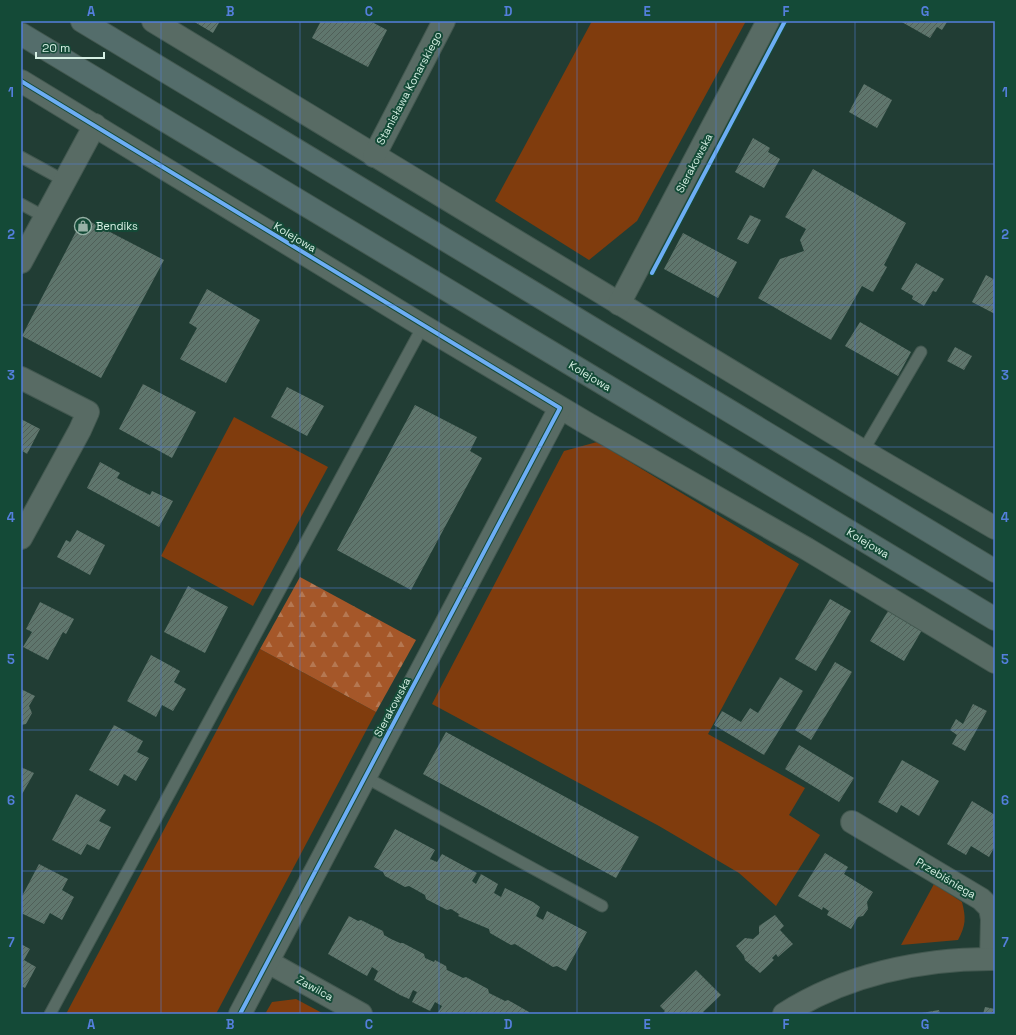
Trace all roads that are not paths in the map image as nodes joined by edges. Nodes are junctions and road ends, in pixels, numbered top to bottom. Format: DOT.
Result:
graph roads {
  1 [pos="82,21"];
  2 [pos="153,21"];
  3 [pos="444,21"];
  4 [pos="768,21"];
  5 [pos="21,34"];
  6 [pos="21,81"];
  7 [pos="95,125"];
  8 [pos="374,156"];
  9 [pos="21,157"];
  10 [pos="65,181"];
  11 [pos="21,204"];
  12 [pos="45,217"];
  13 [pos="21,262"];
  14 [pos="619,304"];
  15 [pos="423,326"];
  16 [pos="921,352"];
  17 [pos="21,378"];
  18 [pos="560,408"];
  19 [pos="863,451"];
  20 [pos="995,528"];
  21 [pos="21,538"];
  22 [pos="995,571"];
  23 [pos="995,619"];
  24 [pos="995,662"];
  25 [pos="365,777"];
  26 [pos="852,822"];
  27 [pos="602,906"];
  28 [pos="993,959"];
  29 [pos="268,962"];
  30 [pos="50,1014"];
  31 [pos="240,1014"];
  32 [pos="362,1014"];
  33 [pos="784,1014"];
  1 -- 22 [label="highway"];
  2 -- 8 [label="street"];
  3 -- 8 [label="street, Stanisława Konarskiego"];
  4 -- 14 [label="street, Sierakowska"];
  5 -- 23 [label="highway, Kolejowa"];
  6 -- 7 [label="street, Kolejowa"];
  7 -- 10 [label="street"];
  7 -- 15 [label="street, Kolejowa"];
  8 -- 14 [label="street"];
  9 -- 10 [label="lane"];
  10 -- 12 [label="street"];
  11 -- 12 [label="lane"];
  12 -- 13 [label="street"];
  14 -- 19 [label="street"];
  15 -- 18 [label="street, Kolejowa"];
  15 -- 30 [label="lane"];
  16 -- 19 [label="lane"];
  17 -- 21 [label="street"];
  18 -- 24 [label="street, Kolejowa"];
  18 -- 25 [label="street, Sierakowska"];
  19 -- 20 [label="street"];
  25 -- 27 [label="lane"];
  25 -- 29 [label="street, Sierakowska"];
  26 -- 28 [label="street, Przebiśniega"];
  28 -- 33 [label="street"];
  29 -- 31 [label="street, Sierakowska"];
  29 -- 32 [label="street, Zawilca"];
}
